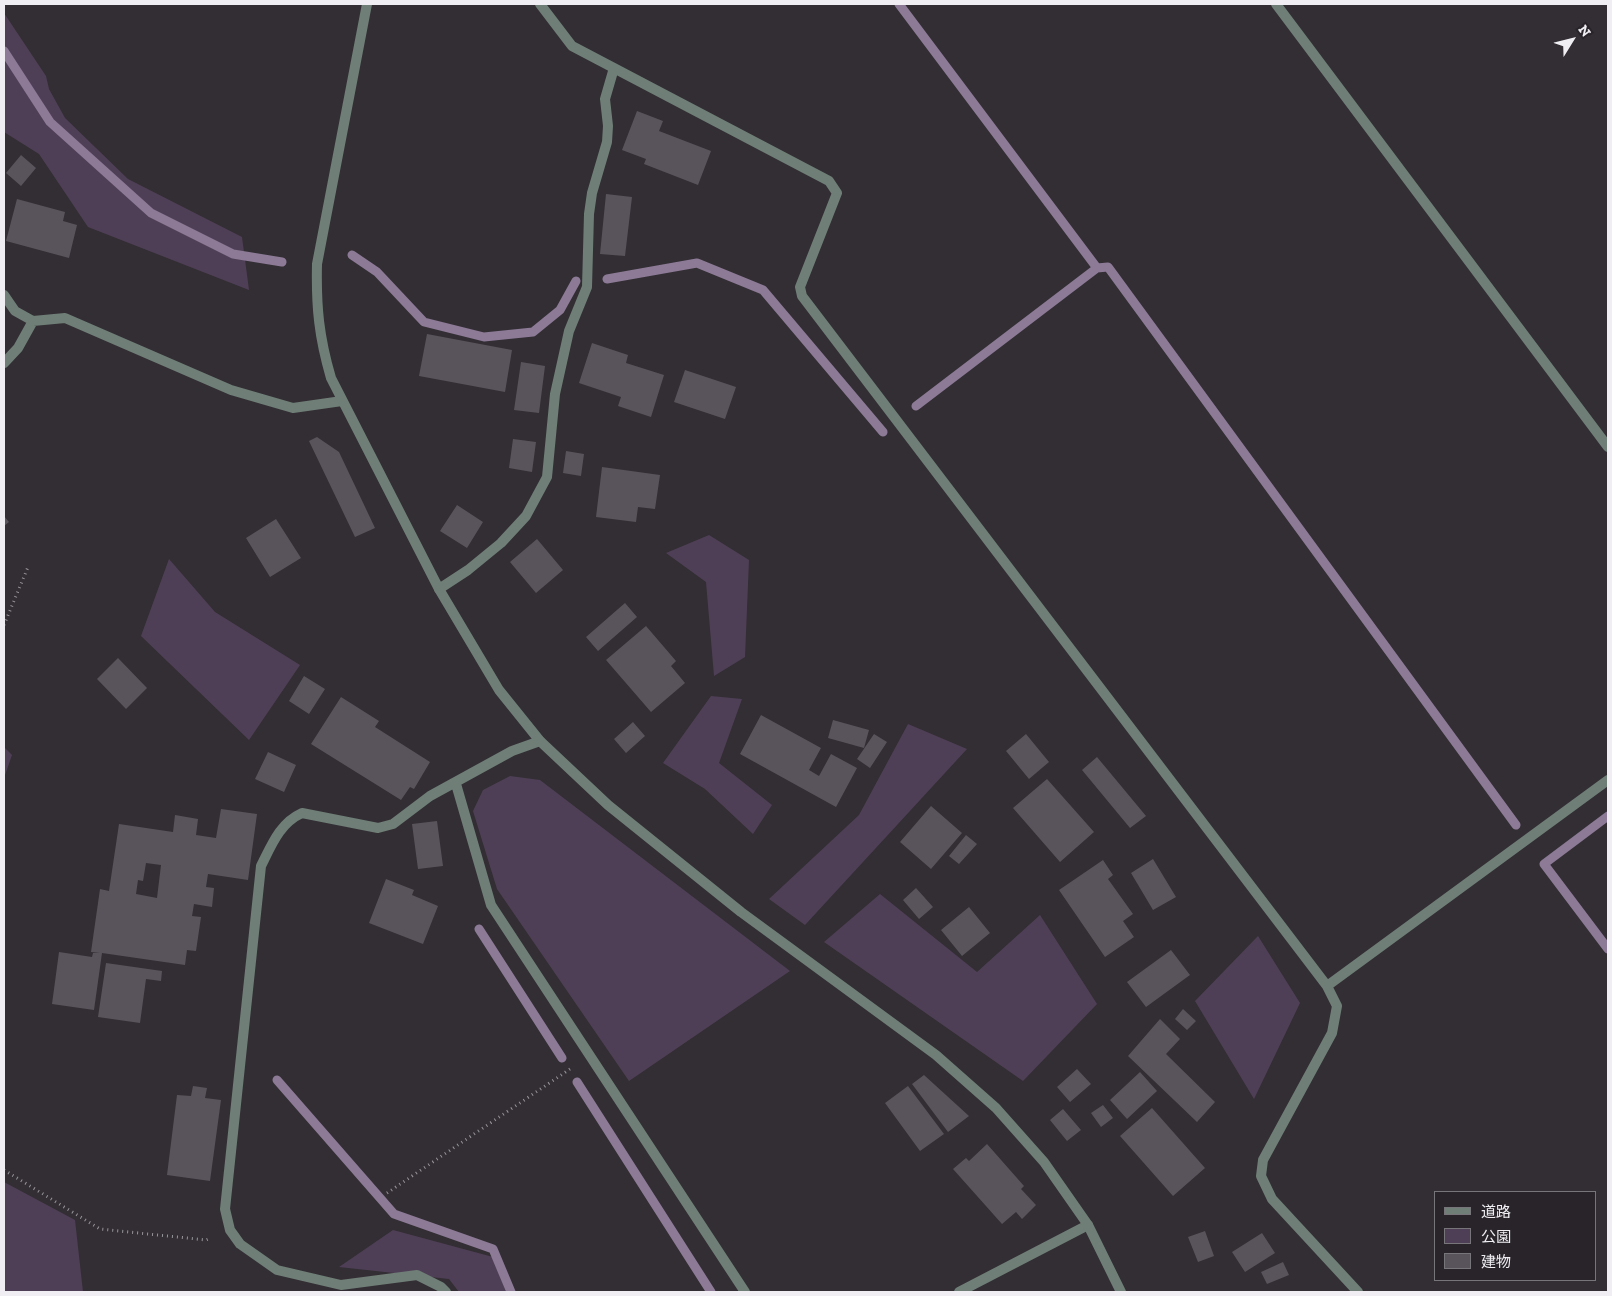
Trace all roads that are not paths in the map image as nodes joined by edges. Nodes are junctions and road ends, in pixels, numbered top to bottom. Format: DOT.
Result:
graph roads {
  1 [pos="367,4"];
  2 [pos="540,4"];
  3 [pos="1276,4"];
  4 [pos="614,68"];
  5 [pos="4,295"];
  6 [pos="34,321"];
  7 [pos="4,363"];
  8 [pos="342,401"];
  9 [pos="1608,447"];
  10 [pos="439,589"];
  11 [pos="540,741"];
  12 [pos="1608,780"];
  13 [pos="456,784"];
  14 [pos="1327,986"];
  15 [pos="1088,1225"];
  16 [pos="446,1292"];
  17 [pos="745,1292"];
  18 [pos="959,1292"];
  19 [pos="1121,1292"];
  20 [pos="1358,1292"];
  1 -- 8 [label="street"];
  2 -- 4 [label="street"];
  3 -- 9 [label="street"];
  4 -- 10 [label="street"];
  4 -- 14 [label="street"];
  5 -- 6 [label="street"];
  6 -- 7 [label="street"];
  6 -- 8 [label="street"];
  8 -- 10 [label="street"];
  10 -- 11 [label="street"];
  11 -- 13 [label="street"];
  11 -- 15 [label="street"];
  12 -- 14 [label="street"];
  13 -- 16 [label="street"];
  13 -- 17 [label="street"];
  14 -- 20 [label="street"];
  15 -- 18 [label="street"];
  15 -- 19 [label="street"];
}
